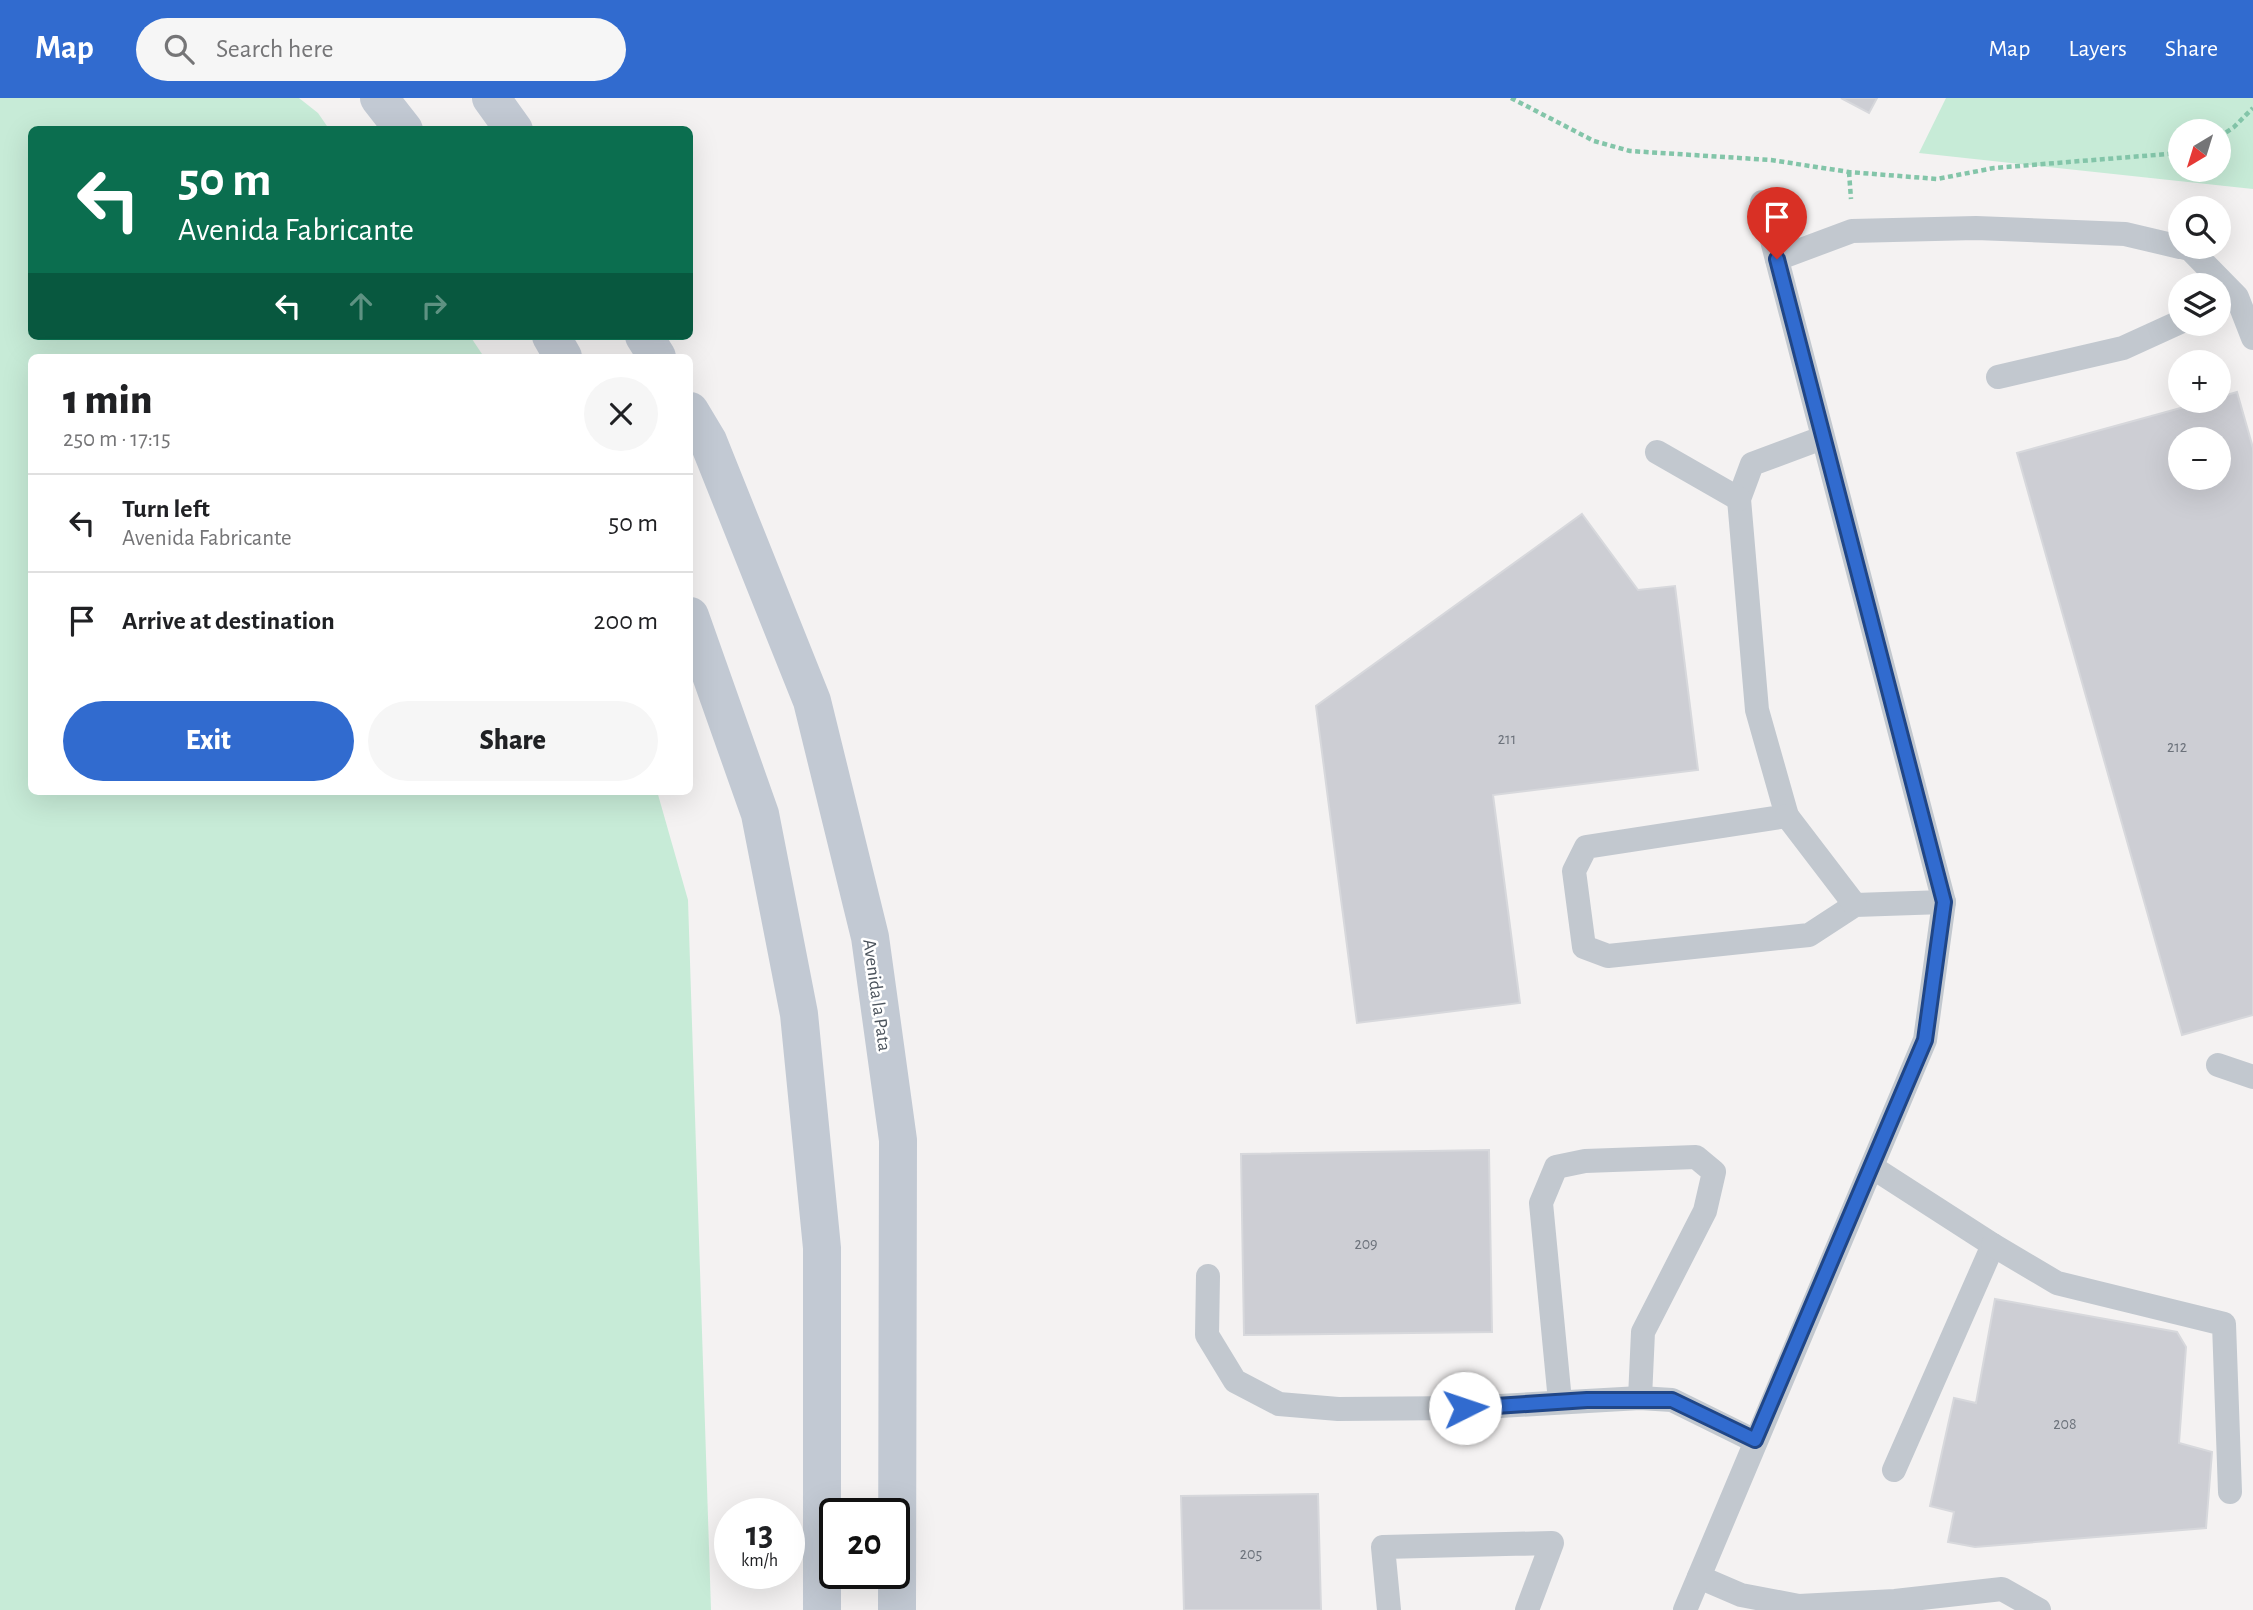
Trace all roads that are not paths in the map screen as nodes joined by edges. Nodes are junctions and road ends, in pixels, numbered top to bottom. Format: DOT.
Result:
graph roads {
  1 [pos="379,98"];
  2 [pos="491,98"];
  3 [pos="401,126"];
  4 [pos="511,126"];
  5 [pos="1762,202"];
  6 [pos="2168,244"];
  7 [pos="1777,259"];
  8 [pos="2231,305"];
  9 [pos="2168,327"];
  10 [pos="2253,338"];
  11 [pos="1998,377"];
  12 [pos="693,416"];
  13 [pos="1822,438"];
  14 [pos="1657,452"];
  15 [pos="1739,499"];
  16 [pos="693,624"];
  17 [pos="1787,816"];
  18 [pos="1944,902"];
  19 [pos="1855,905"];
  20 [pos="2218,1065"];
  21 [pos="2253,1077"];
  22 [pos="1872,1167"];
  23 [pos="1993,1245"];
  24 [pos="1208,1276"];
  25 [pos="1640,1398"];
  26 [pos="1560,1401"];
  27 [pos="1755,1440"];
  28 [pos="1894,1470"];
  29 [pos="2230,1492"];
  30 [pos="1699,1577"];
  31 [pos="822,1610"];
  32 [pos="897,1610"];
  33 [pos="1389,1610"];
  34 [pos="1527,1610"];
  35 [pos="1685,1610"];
  36 [pos="2039,1610"];
  1 -- 3 [label="main road"];
  2 -- 4 [label="main road"];
  5 -- 7 [label="lane"];
  6 -- 7 [label="lane"];
  7 -- 13 [label="lane"];
  8 -- 10 [label="lane"];
  9 -- 11 [label="lane"];
  12 -- 32 [label="main road, Avenida la Pata"];
  13 -- 15 [label="lane"];
  13 -- 18 [label="lane"];
  14 -- 15 [label="lane"];
  15 -- 17 [label="lane"];
  16 -- 31 [label="main road"];
  17 -- 19 [label="lane"];
  17 -- 19 [label="lane"];
  18 -- 19 [label="lane"];
  18 -- 22 [label="lane"];
  20 -- 21 [label="lane"];
  22 -- 23 [label="lane"];
  22 -- 27 [label="lane"];
  23 -- 28 [label="lane"];
  23 -- 29 [label="lane"];
  24 -- 26 [label="lane"];
  25 -- 26 [label="lane"];
  25 -- 26 [label="lane"];
  25 -- 27 [label="lane"];
  27 -- 30 [label="lane"];
  30 -- 35 [label="lane"];
  30 -- 36 [label="lane"];
  33 -- 34 [label="lane"];
}
